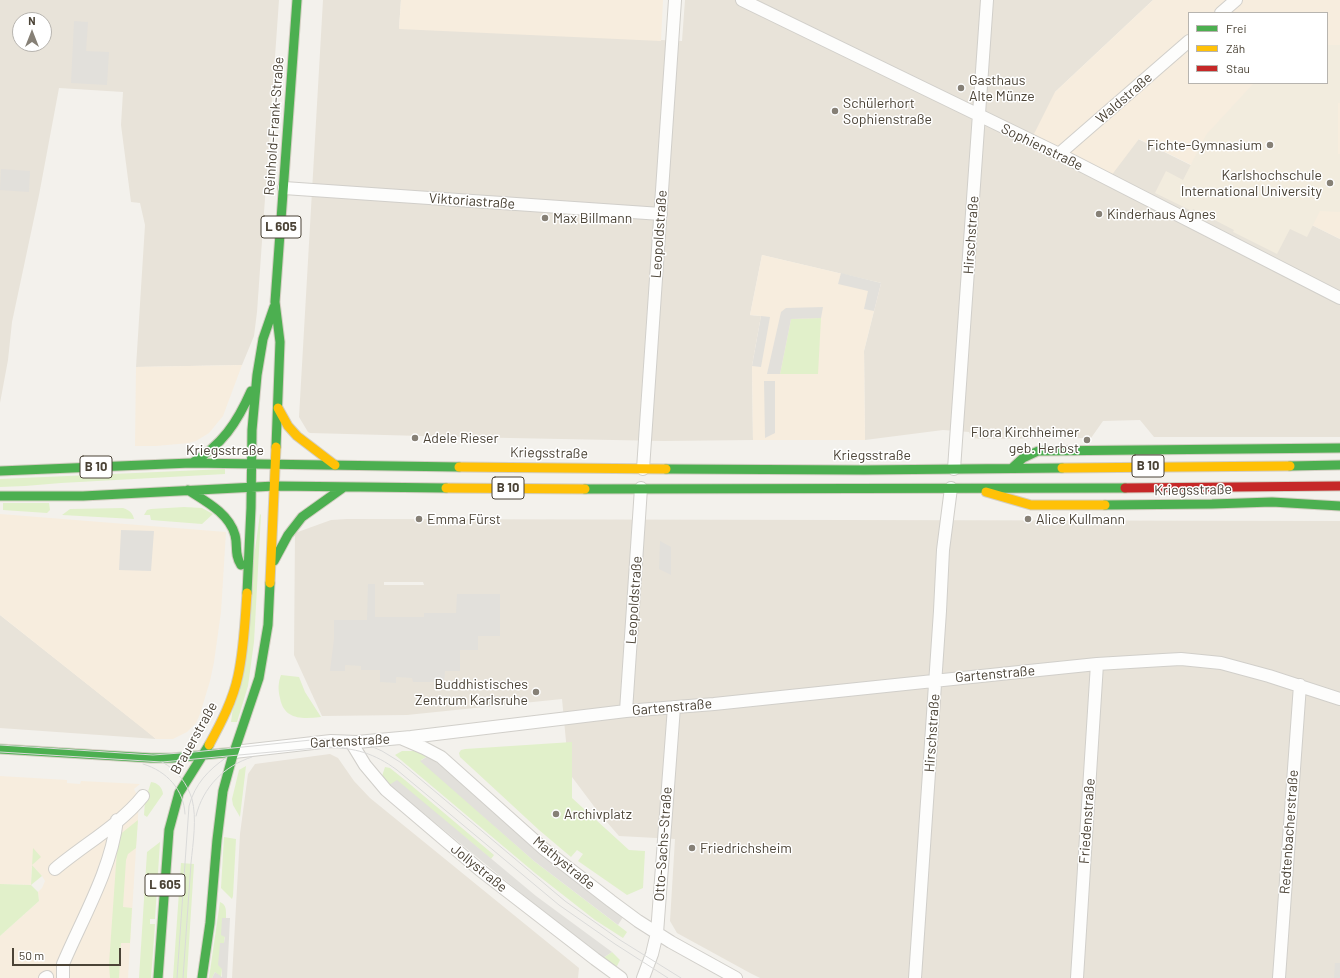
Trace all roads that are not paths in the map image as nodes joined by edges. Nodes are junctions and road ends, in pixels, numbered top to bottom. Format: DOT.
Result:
graph roads {
  1 [pos="297,0"];
  2 [pos="675,0"];
  3 [pos="742,0"];
  4 [pos="987,0"];
  5 [pos="1236,0"];
  6 [pos="1222,12"];
  7 [pos="1188,42"];
  8 [pos="979,116"];
  9 [pos="1059,154"];
  10 [pos="284,188"];
  11 [pos="661,214"];
  12 [pos="1340,298"];
  13 [pos="276,302"];
  14 [pos="257,375"];
  15 [pos="278,408"];
  16 [pos="1340,448"];
  17 [pos="191,463"];
  18 [pos="251,463"];
  19 [pos="276,464"];
  20 [pos="335,465"];
  21 [pos="1340,465"];
  22 [pos="1012,468"];
  23 [pos="643,469"];
  24 [pos="954,469"];
  25 [pos="0,471"];
  26 [pos="274,486"];
  27 [pos="1340,486"];
  28 [pos="251,487"];
  29 [pos="344,487"];
  30 [pos="641,488"];
  31 [pos="951,488"];
  32 [pos="977,489"];
  33 [pos="188,490"];
  34 [pos="0,496"];
  35 [pos="1340,506"];
  36 [pos="271,565"];
  37 [pos="248,581"];
  38 [pos="1097,664"];
  39 [pos="935,680"];
  40 [pos="1300,685"];
  41 [pos="1340,699"];
  42 [pos="674,707"];
  43 [pos="626,711"];
  44 [pos="400,738"];
  45 [pos="351,742"];
  46 [pos="0,749"];
  47 [pos="234,752"];
  48 [pos="204,755"];
  49 [pos="143,796"];
  50 [pos="118,820"];
  51 [pos="55,869"];
  52 [pos="657,933"];
  53 [pos="63,978"];
  54 [pos="158,978"];
  55 [pos="202,978"];
  56 [pos="621,978"];
  57 [pos="643,978"];
  58 [pos="736,978"];
  59 [pos="915,978"];
  60 [pos="1077,978"];
  61 [pos="1278,978"];
  1 -- 10 [label="main road, Reinhold-Frank-Straße / L 605"];
  2 -- 11 [label="street, Leopoldstraße"];
  3 -- 8 [label="street, Sophienstraße"];
  4 -- 8 [label="street, Hirschstraße"];
  5 -- 6 [label="street"];
  7 -- 9 [label="street, Waldstraße"];
  8 -- 9 [label="street, Sophienstraße"];
  8 -- 24 [label="street, Hirschstraße"];
  9 -- 12 [label="street, Sophienstraße"];
  10 -- 11 [label="street, Viktoriastraße"];
  10 -- 13 [label="main road, Reinhold-Frank-Straße / L 605"];
  11 -- 23 [label="street, Leopoldstraße"];
  13 -- 14 [label="main road, Reinhold-Frank-Straße / L 605"];
  13 -- 15 [label="main road, Reinhold-Frank-Straße / L 605"];
  14 -- 17 [label="main road"];
  14 -- 18 [label="main road, Reinhold-Frank-Straße / L 605"];
  15 -- 19 [label="main road, Reinhold-Frank-Straße / L 605"];
  15 -- 20 [label="main road"];
  16 -- 22 [label="main road"];
  17 -- 18 [label="main road, Kriegsstraße / B 10"];
  17 -- 25 [label="main road, Kriegsstraße / B 10"];
  18 -- 19 [label="main road, Kriegsstraße / B 10"];
  18 -- 28 [label="main road, Reinhold-Frank-Straße / L 605"];
  19 -- 20 [label="main road, Kriegsstraße / B 10"];
  19 -- 26 [label="main road, Reinhold-Frank-Straße / L 605"];
  20 -- 23 [label="main road, Kriegsstraße / B 10"];
  21 -- 22 [label="main road, B 10"];
  22 -- 24 [label="main road, Kriegsstraße / B 10"];
  23 -- 24 [label="main road, Kriegsstraße / B 10"];
  26 -- 28 [label="main road, B 10"];
  26 -- 29 [label="main road, B 10"];
  26 -- 36 [label="main road, L 605"];
  27 -- 32 [label="main road, B 10"];
  28 -- 33 [label="main road, B 10"];
  28 -- 37 [label="main road, Brauerstraße / L 605"];
  29 -- 30 [label="main road, B 10"];
  29 -- 36 [label="main road"];
  30 -- 31 [label="main road, B 10"];
  30 -- 43 [label="street, Leopoldstraße"];
  31 -- 32 [label="main road, B 10"];
  31 -- 39 [label="street, Hirschstraße"];
  32 -- 35 [label="main road, Kriegsstraße"];
  33 -- 34 [label="main road, B 10"];
  33 -- 37 [label="main road"];
  36 -- 47 [label="main road, L 605"];
  37 -- 48 [label="main road, Brauerstraße / L 605"];
  38 -- 39 [label="street, Gartenstraße"];
  38 -- 40 [label="street, Gartenstraße"];
  38 -- 60 [label="street, Friedenstraße"];
  39 -- 42 [label="street, Gartenstraße"];
  39 -- 59 [label="street, Hirschstraße"];
  40 -- 41 [label="street, Gartenstraße"];
  40 -- 61 [label="street, Redtenbacherstraße"];
  42 -- 43 [label="street, Gartenstraße"];
  42 -- 52 [label="street, Otto-Sachs-Straße"];
  43 -- 44 [label="street, Gartenstraße"];
  44 -- 45 [label="street, Gartenstraße"];
  44 -- 52 [label="street, Mathystraße"];
  45 -- 47 [label="street, Gartenstraße"];
  45 -- 56 [label="street, Jollystraße"];
  46 -- 48 [label="main road, Gartenstraße"];
  47 -- 48 [label="main road, Gartenstraße"];
  47 -- 55 [label="main road, L 605"];
  48 -- 54 [label="main road, Brauerstraße / L 605"];
  49 -- 50 [label="street"];
  50 -- 51 [label="street"];
  50 -- 53 [label="street"];
  52 -- 57 [label="street, Otto-Sachs-Straße"];
  52 -- 58 [label="street, Mathystraße"];
}
